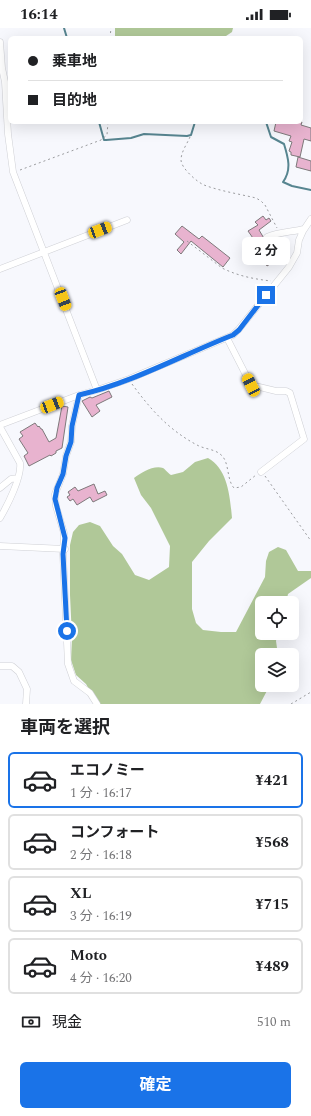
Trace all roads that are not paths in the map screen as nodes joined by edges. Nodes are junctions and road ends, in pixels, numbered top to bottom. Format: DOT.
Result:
graph roads {
  1 [pos="0,42"];
  2 [pos="311,219"];
  3 [pos="127,220"];
  4 [pos="304,229"];
  5 [pos="267,236"];
  6 [pos="45,252"];
  7 [pos="0,269"];
  8 [pos="227,338"];
  9 [pos="97,390"];
  10 [pos="79,395"];
  11 [pos="0,426"];
  12 [pos="2,434"];
  13 [pos="261,472"];
  14 [pos="18,478"];
  15 [pos="0,488"];
  16 [pos="0,518"];
  17 [pos="0,546"];
  18 [pos="64,549"];
  19 [pos="0,666"];
  20 [pos="26,704"];
  21 [pos="97,704"];
  1 -- 6 [label="street"];
  2 -- 4 [label="street"];
  3 -- 6 [label="street"];
  4 -- 5 [label="street"];
  4 -- 8 [label="street"];
  6 -- 7 [label="street"];
  6 -- 9 [label="street"];
  8 -- 9 [label="street"];
  8 -- 13 [label="street"];
  9 -- 10 [label="street"];
  10 -- 11 [label="street"];
  10 -- 18 [label="street"];
  11 -- 12 [label="street"];
  12 -- 14 [label="street"];
  14 -- 15 [label="street"];
  14 -- 16 [label="street"];
  17 -- 18 [label="street"];
  18 -- 21 [label="street"];
  19 -- 20 [label="street"];
}
